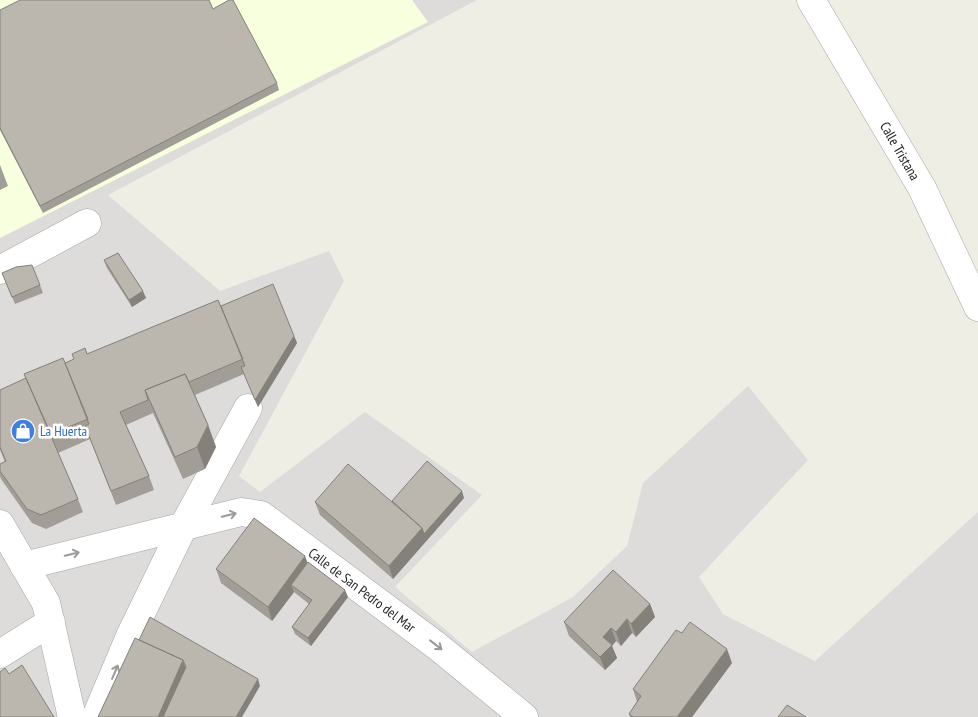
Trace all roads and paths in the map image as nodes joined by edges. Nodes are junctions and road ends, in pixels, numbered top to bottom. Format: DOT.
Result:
graph roads {
  1 [pos="811,0"];
  2 [pos="87,223"];
  3 [pos="0,270"];
  4 [pos="978,308"];
  5 [pos="248,408"];
  6 [pos="0,524"];
  7 [pos="183,527"];
  8 [pos="24,566"];
  9 [pos="51,622"];
  10 [pos="0,654"];
  11 [pos="72,717"];
  12 [pos="96,717"];
  13 [pos="524,717"];
  1 -- 4 [label="street, Calle Tristana"];
  2 -- 3 [label="street"];
  5 -- 7 [label="street"];
  6 -- 8 [label="street"];
  8 -- 7 [label="street, Calle de San Pedro del Mar, one-way"];
  12 -- 7 [label="street, one-way"];
  7 -- 13 [label="street, Calle de San Pedro del Mar, one-way"];
  8 -- 9 [label="street"];
  9 -- 10 [label="street"];
  9 -- 11 [label="street"];
}
